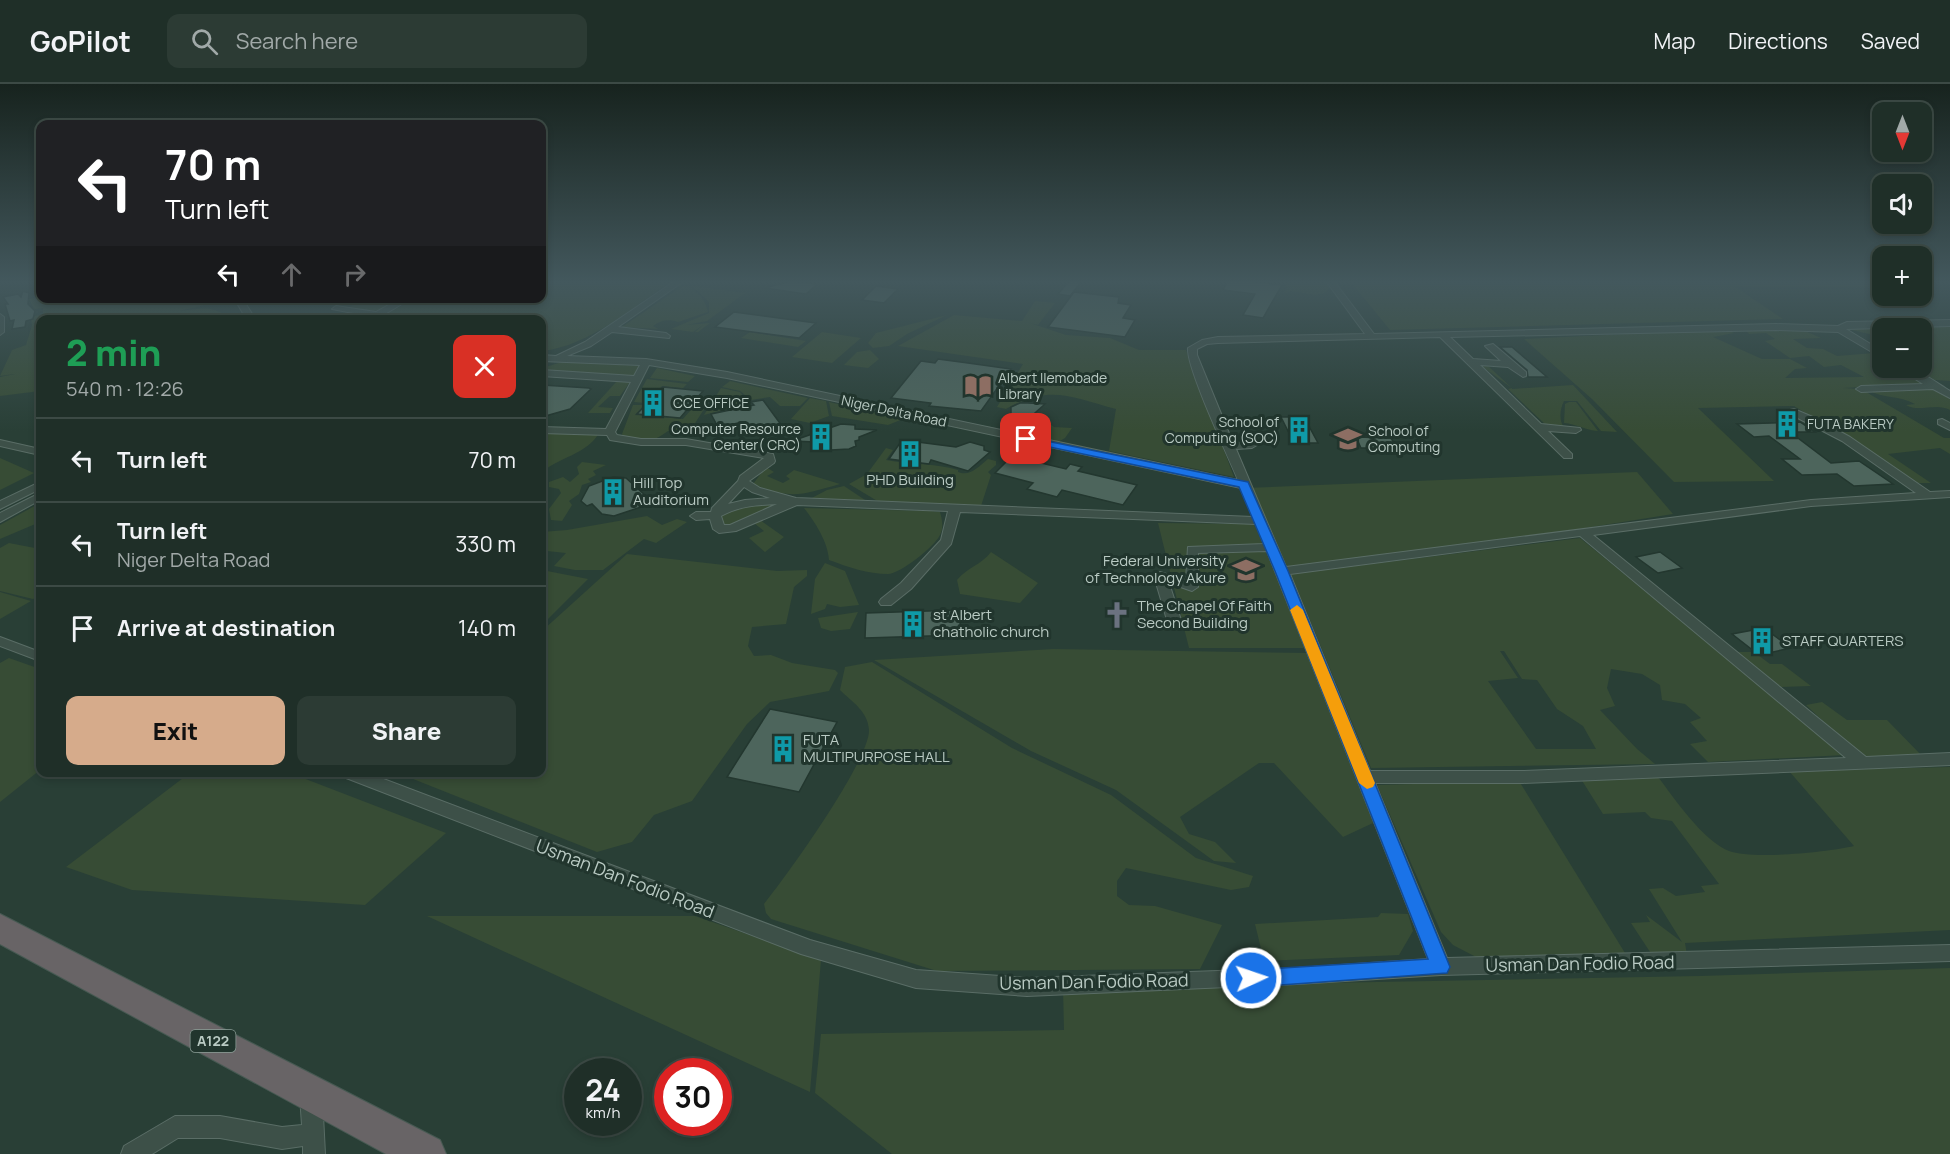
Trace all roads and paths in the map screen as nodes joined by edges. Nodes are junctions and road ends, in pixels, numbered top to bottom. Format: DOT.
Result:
graph roads {
  1 [pos="607,331"];
  2 [pos="625,331"];
  3 [pos="1367,331"];
  4 [pos="1741,331"];
  5 [pos="1843,331"];
  6 [pos="666,336"];
  7 [pos="1371,336"];
  8 [pos="1443,336"];
  9 [pos="588,344"];
  10 [pos="1490,346"];
  11 [pos="1872,349"];
  12 [pos="1852,350"];
  13 [pos="1872,352"];
  14 [pos="546,358"];
  15 [pos="555,358"];
  16 [pos="582,358"];
  17 [pos="646,362"];
  18 [pos="1471,362"];
  19 [pos="1510,364"];
  20 [pos="546,373"];
  21 [pos="1523,374"];
  22 [pos="1921,378"];
  23 [pos="637,380"];
  24 [pos="1950,382"];
  25 [pos="1932,384"];
  26 [pos="1862,388"];
  27 [pos="1950,395"];
  28 [pos="1794,412"];
  29 [pos="1538,427"];
  30 [pos="546,430"];
  31 [pos="1576,430"];
  32 [pos="610,432"];
  33 [pos="0,443"];
  34 [pos="1252,445"];
  35 [pos="1228,447"];
  36 [pos="36,451"];
  37 [pos="1568,456"];
  38 [pos="743,482"];
  39 [pos="1244,484"];
  40 [pos="36,487"];
  41 [pos="1950,494"];
  42 [pos="1927,495"];
  43 [pos="36,498"];
  44 [pos="795,501"];
  45 [pos="0,506"];
  46 [pos="955,507"];
  47 [pos="715,514"];
  48 [pos="696,516"];
  49 [pos="0,518"];
  50 [pos="1259,521"];
  51 [pos="732,528"];
  52 [pos="1583,533"];
  53 [pos="719,538"];
  54 [pos="1271,547"];
  55 [pos="1282,571"];
  56 [pos="886,602"];
  57 [pos="1174,620"];
  58 [pos="0,641"];
  59 [pos="36,655"];
  60 [pos="1950,759"];
  61 [pos="1862,762"];
  62 [pos="359,777"];
  63 [pos="1365,777"];
  64 [pos="0,928"];
  65 [pos="1950,953"];
  66 [pos="1441,967"];
  67 [pos="310,1093"];
  68 [pos="313,1144"];
  69 [pos="421,1153"];
  70 [pos="132,1154"];
  1 -- 9 [label="street"];
  2 -- 6 [label="street"];
  3 -- 7 [label="street"];
  4 -- 8 [label="street"];
  5 -- 11 [label="street"];
  7 -- 8 [label="street"];
  7 -- 35 [label="street"];
  8 -- 18 [label="street"];
  9 -- 15 [label="street"];
  9 -- 16 [label="street"];
  10 -- 19 [label="street"];
  12 -- 13 [label="street"];
  14 -- 15 [label="street, Niger Delta Road"];
  15 -- 16 [label="street, Niger Delta Road"];
  16 -- 17 [label="street, Niger Delta Road"];
  17 -- 23 [label="street"];
  17 -- 39 [label="street, Niger Delta Road"];
  18 -- 19 [label="street"];
  18 -- 29 [label="street"];
  19 -- 21 [label="street"];
  20 -- 23 [label="street"];
  22 -- 25 [label="street"];
  23 -- 32 [label="street"];
  24 -- 25 [label="street"];
  25 -- 26 [label="street"];
  25 -- 27 [label="street"];
  28 -- 42 [label="street"];
  29 -- 31 [label="street"];
  29 -- 37 [label="street"];
  30 -- 32 [label="street"];
  32 -- 38 [label="street"];
  33 -- 36 [label="street"];
  34 -- 35 [label="street"];
  35 -- 39 [label="street"];
  38 -- 44 [label="street"];
  38 -- 47 [label="street"];
  39 -- 50 [label="street"];
  40 -- 45 [label="street"];
  41 -- 42 [label="street"];
  42 -- 52 [label="street"];
  43 -- 49 [label="street"];
  44 -- 46 [label="street"];
  44 -- 47 [label="street"];
  44 -- 51 [label="street"];
  46 -- 50 [label="street"];
  46 -- 56 [label="street"];
  47 -- 48 [label="street"];
  47 -- 51 [label="street"];
  50 -- 54 [label="street"];
  51 -- 53 [label="street"];
  52 -- 55 [label="street"];
  52 -- 61 [label="street"];
  54 -- 55 [label="street"];
  54 -- 57 [label="street"];
  55 -- 63 [label="street"];
  58 -- 59 [label="street"];
  60 -- 61 [label="street"];
  61 -- 63 [label="street"];
  62 -- 66 [label="street, Usman Dan Fodio Road"];
  63 -- 66 [label="street"];
  64 -- 67 [label="highway, A122"];
  65 -- 66 [label="street, Usman Dan Fodio Road"];
  67 -- 68 [label="street"];
  67 -- 69 [label="highway, A122"];
  68 -- 70 [label="street"];
}
